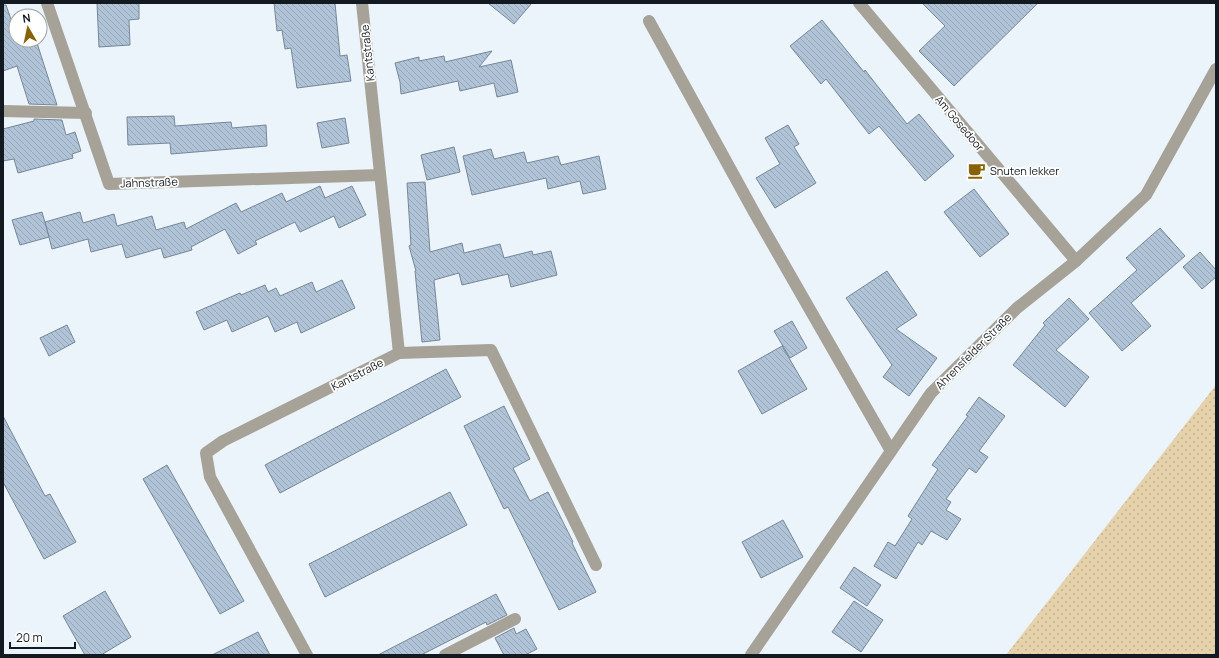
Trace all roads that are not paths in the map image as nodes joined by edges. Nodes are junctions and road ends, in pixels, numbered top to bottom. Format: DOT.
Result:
graph roads {
  1 [pos="47,3"];
  2 [pos="362,3"];
  3 [pos="859,3"];
  4 [pos="649,21"];
  5 [pos="1216,69"];
  6 [pos="3,111"];
  7 [pos="86,114"];
  8 [pos="380,175"];
  9 [pos="1076,261"];
  10 [pos="399,353"];
  11 [pos="891,451"];
  12 [pos="596,565"];
  13 [pos="515,619"];
  14 [pos="307,655"];
  15 [pos="445,655"];
  16 [pos="751,655"];
  1 -- 7 [label="street, Jahnstraße"];
  2 -- 8 [label="street, Kantstraße"];
  3 -- 9 [label="street, Am Gosedoor"];
  4 -- 11 [label="street"];
  5 -- 9 [label="street, Ahrensfelder Straße"];
  6 -- 7 [label="street"];
  7 -- 8 [label="street, Jahnstraße"];
  8 -- 10 [label="street, Kantstraße"];
  9 -- 11 [label="street, Ahrensfelder Straße"];
  10 -- 12 [label="street"];
  10 -- 14 [label="street, Kantstraße"];
  11 -- 16 [label="street, Ahrensfelder Straße"];
  13 -- 15 [label="street"];
}
